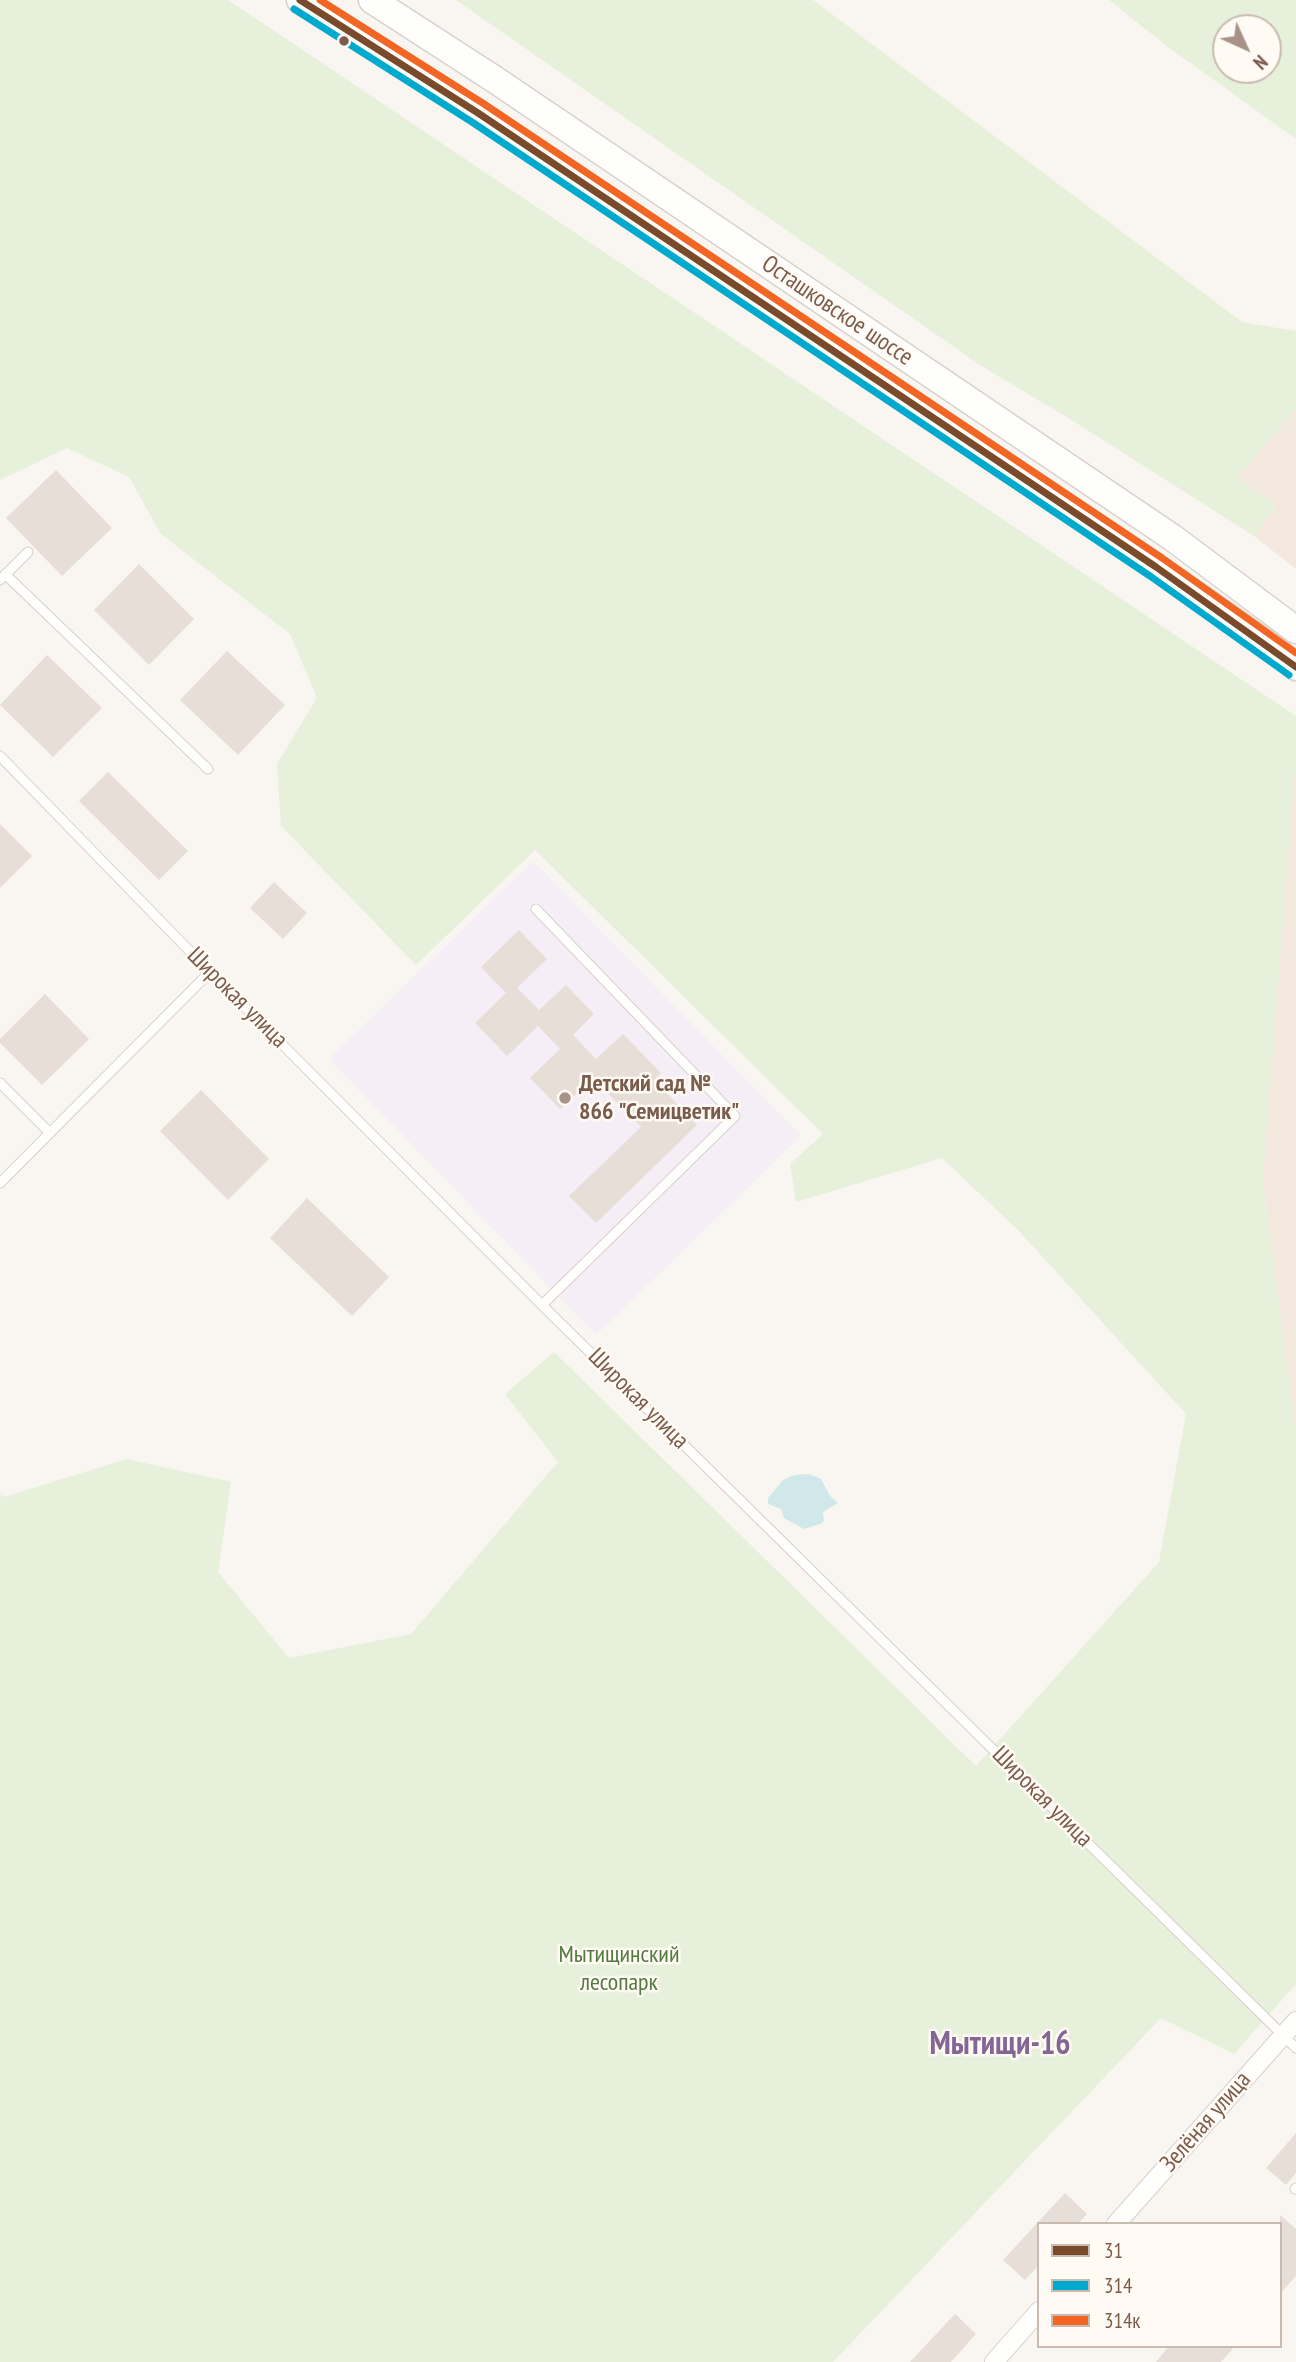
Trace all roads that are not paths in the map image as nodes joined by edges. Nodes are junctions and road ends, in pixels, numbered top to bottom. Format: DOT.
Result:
graph roads {
  1 [pos="300,0"];
  2 [pos="372,0"];
  3 [pos="28,552"];
  4 [pos="3,577"];
  5 [pos="1296,630"];
  6 [pos="1296,667"];
  7 [pos="0,756"];
  8 [pos="208,769"];
  9 [pos="536,909"];
  10 [pos="210,972"];
  11 [pos="0,1083"];
  12 [pos="50,1133"];
  13 [pos="0,1183"];
  14 [pos="542,1304"];
  15 [pos="1296,2021"];
  16 [pos="1282,2035"];
  17 [pos="1296,2048"];
  18 [pos="1118,2222"];
  19 [pos="1037,2313"];
  20 [pos="994,2362"];
  1 -- 6 [label="main road, Осташковское шоссе"];
  2 -- 5 [label="main road, Осташковское шоссе"];
  3 -- 4 [label="lane"];
  4 -- 8 [label="lane"];
  7 -- 10 [label="lane, Широкая улица"];
  9 -- 14 [label="lane"];
  10 -- 12 [label="lane"];
  10 -- 14 [label="lane, Широкая улица"];
  11 -- 12 [label="lane"];
  12 -- 13 [label="lane"];
  14 -- 16 [label="lane, Широкая улица"];
  15 -- 16 [label="street, Зелёная улица"];
  16 -- 17 [label="lane, Широкая улица"];
  16 -- 18 [label="street, Зелёная улица"];
  19 -- 20 [label="street"];
}
